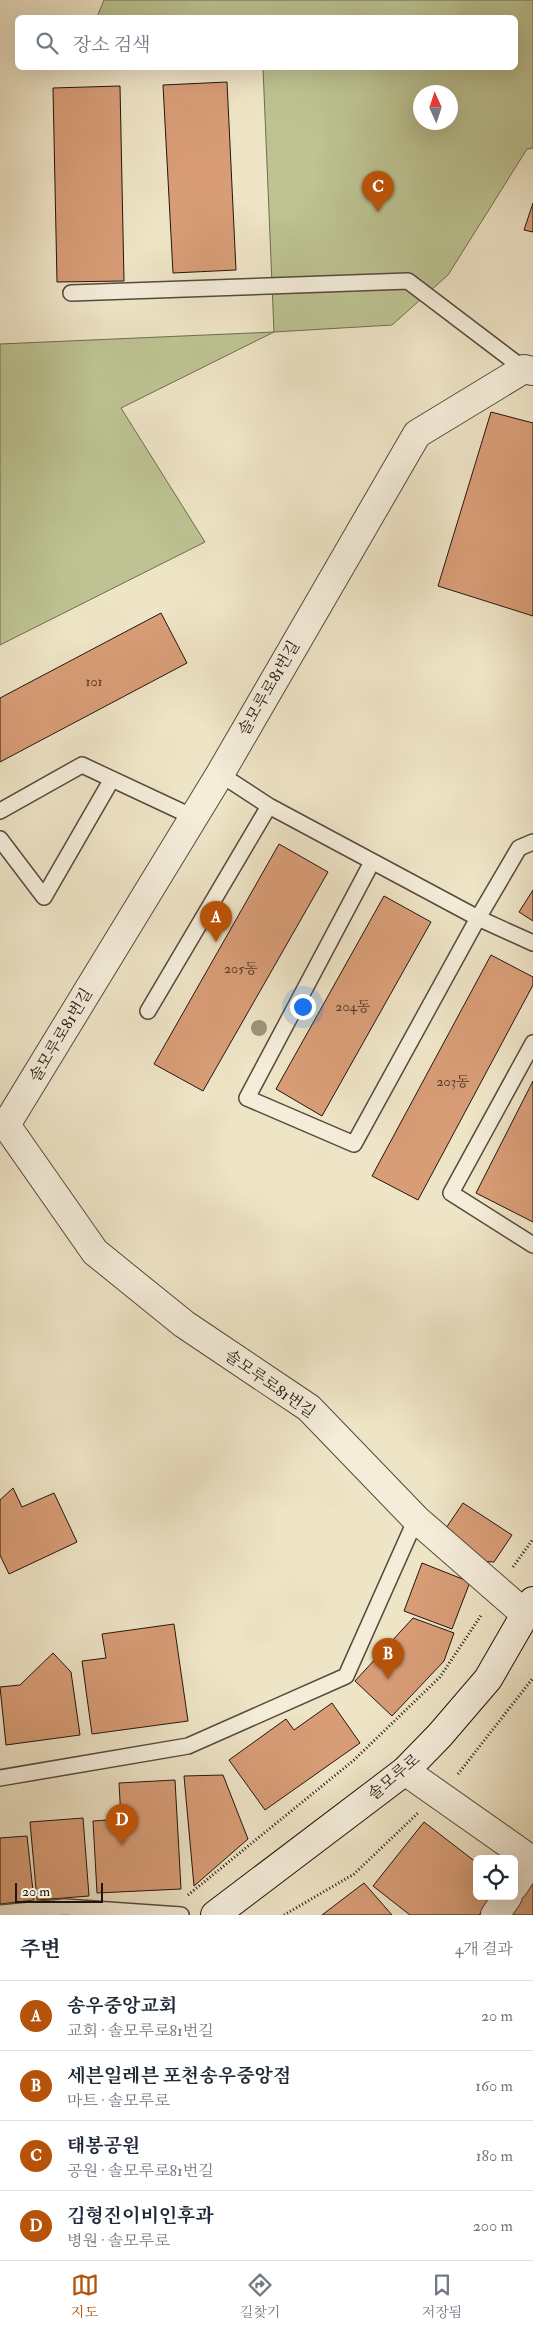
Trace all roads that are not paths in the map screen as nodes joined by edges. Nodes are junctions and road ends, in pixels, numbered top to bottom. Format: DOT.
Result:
graph roads {
  1 [pos="71,293"];
  2 [pos="529,370"];
  3 [pos="220,774"];
  4 [pos="112,779"];
  5 [pos="269,806"];
  6 [pos="0,811"];
  7 [pos="193,817"];
  8 [pos="0,839"];
  9 [pos="533,842"];
  10 [pos="372,862"];
  11 [pos="478,918"];
  12 [pos="533,943"];
  13 [pos="148,1011"];
  14 [pos="533,1043"];
  15 [pos="533,1245"];
  16 [pos="416,1519"];
  17 [pos="529,1607"];
  18 [pos="405,1771"];
  19 [pos="0,1778"];
  20 [pos="532,1860"];
  21 [pos="518,1880"];
  22 [pos="505,1900"];
  23 [pos="0,1913"];
  24 [pos="182,1915"];
  25 [pos="215,1915"];
  26 [pos="495,1915"];
  1 -- 2 [label="lane"];
  2 -- 3 [label="street, 솔모루로81번길"];
  3 -- 5 [label="lane"];
  3 -- 7 [label="street, 솔모루로81번길"];
  4 -- 6 [label="lane"];
  4 -- 7 [label="lane"];
  4 -- 8 [label="lane"];
  5 -- 10 [label="lane"];
  5 -- 13 [label="lane"];
  7 -- 16 [label="street, 솔모루로81번길"];
  9 -- 11 [label="lane"];
  10 -- 11 [label="lane"];
  10 -- 11 [label="lane"];
  11 -- 12 [label="lane"];
  14 -- 15 [label="lane"];
  16 -- 17 [label="street, 솔모루로81번길"];
  16 -- 19 [label="lane"];
  17 -- 18 [label="street, 솔모루로"];
  18 -- 20 [label="street"];
  18 -- 25 [label="street, 솔모루로"];
  20 -- 21 [label="street"];
  22 -- 26 [label="street"];
  23 -- 24 [label="lane"];
}
